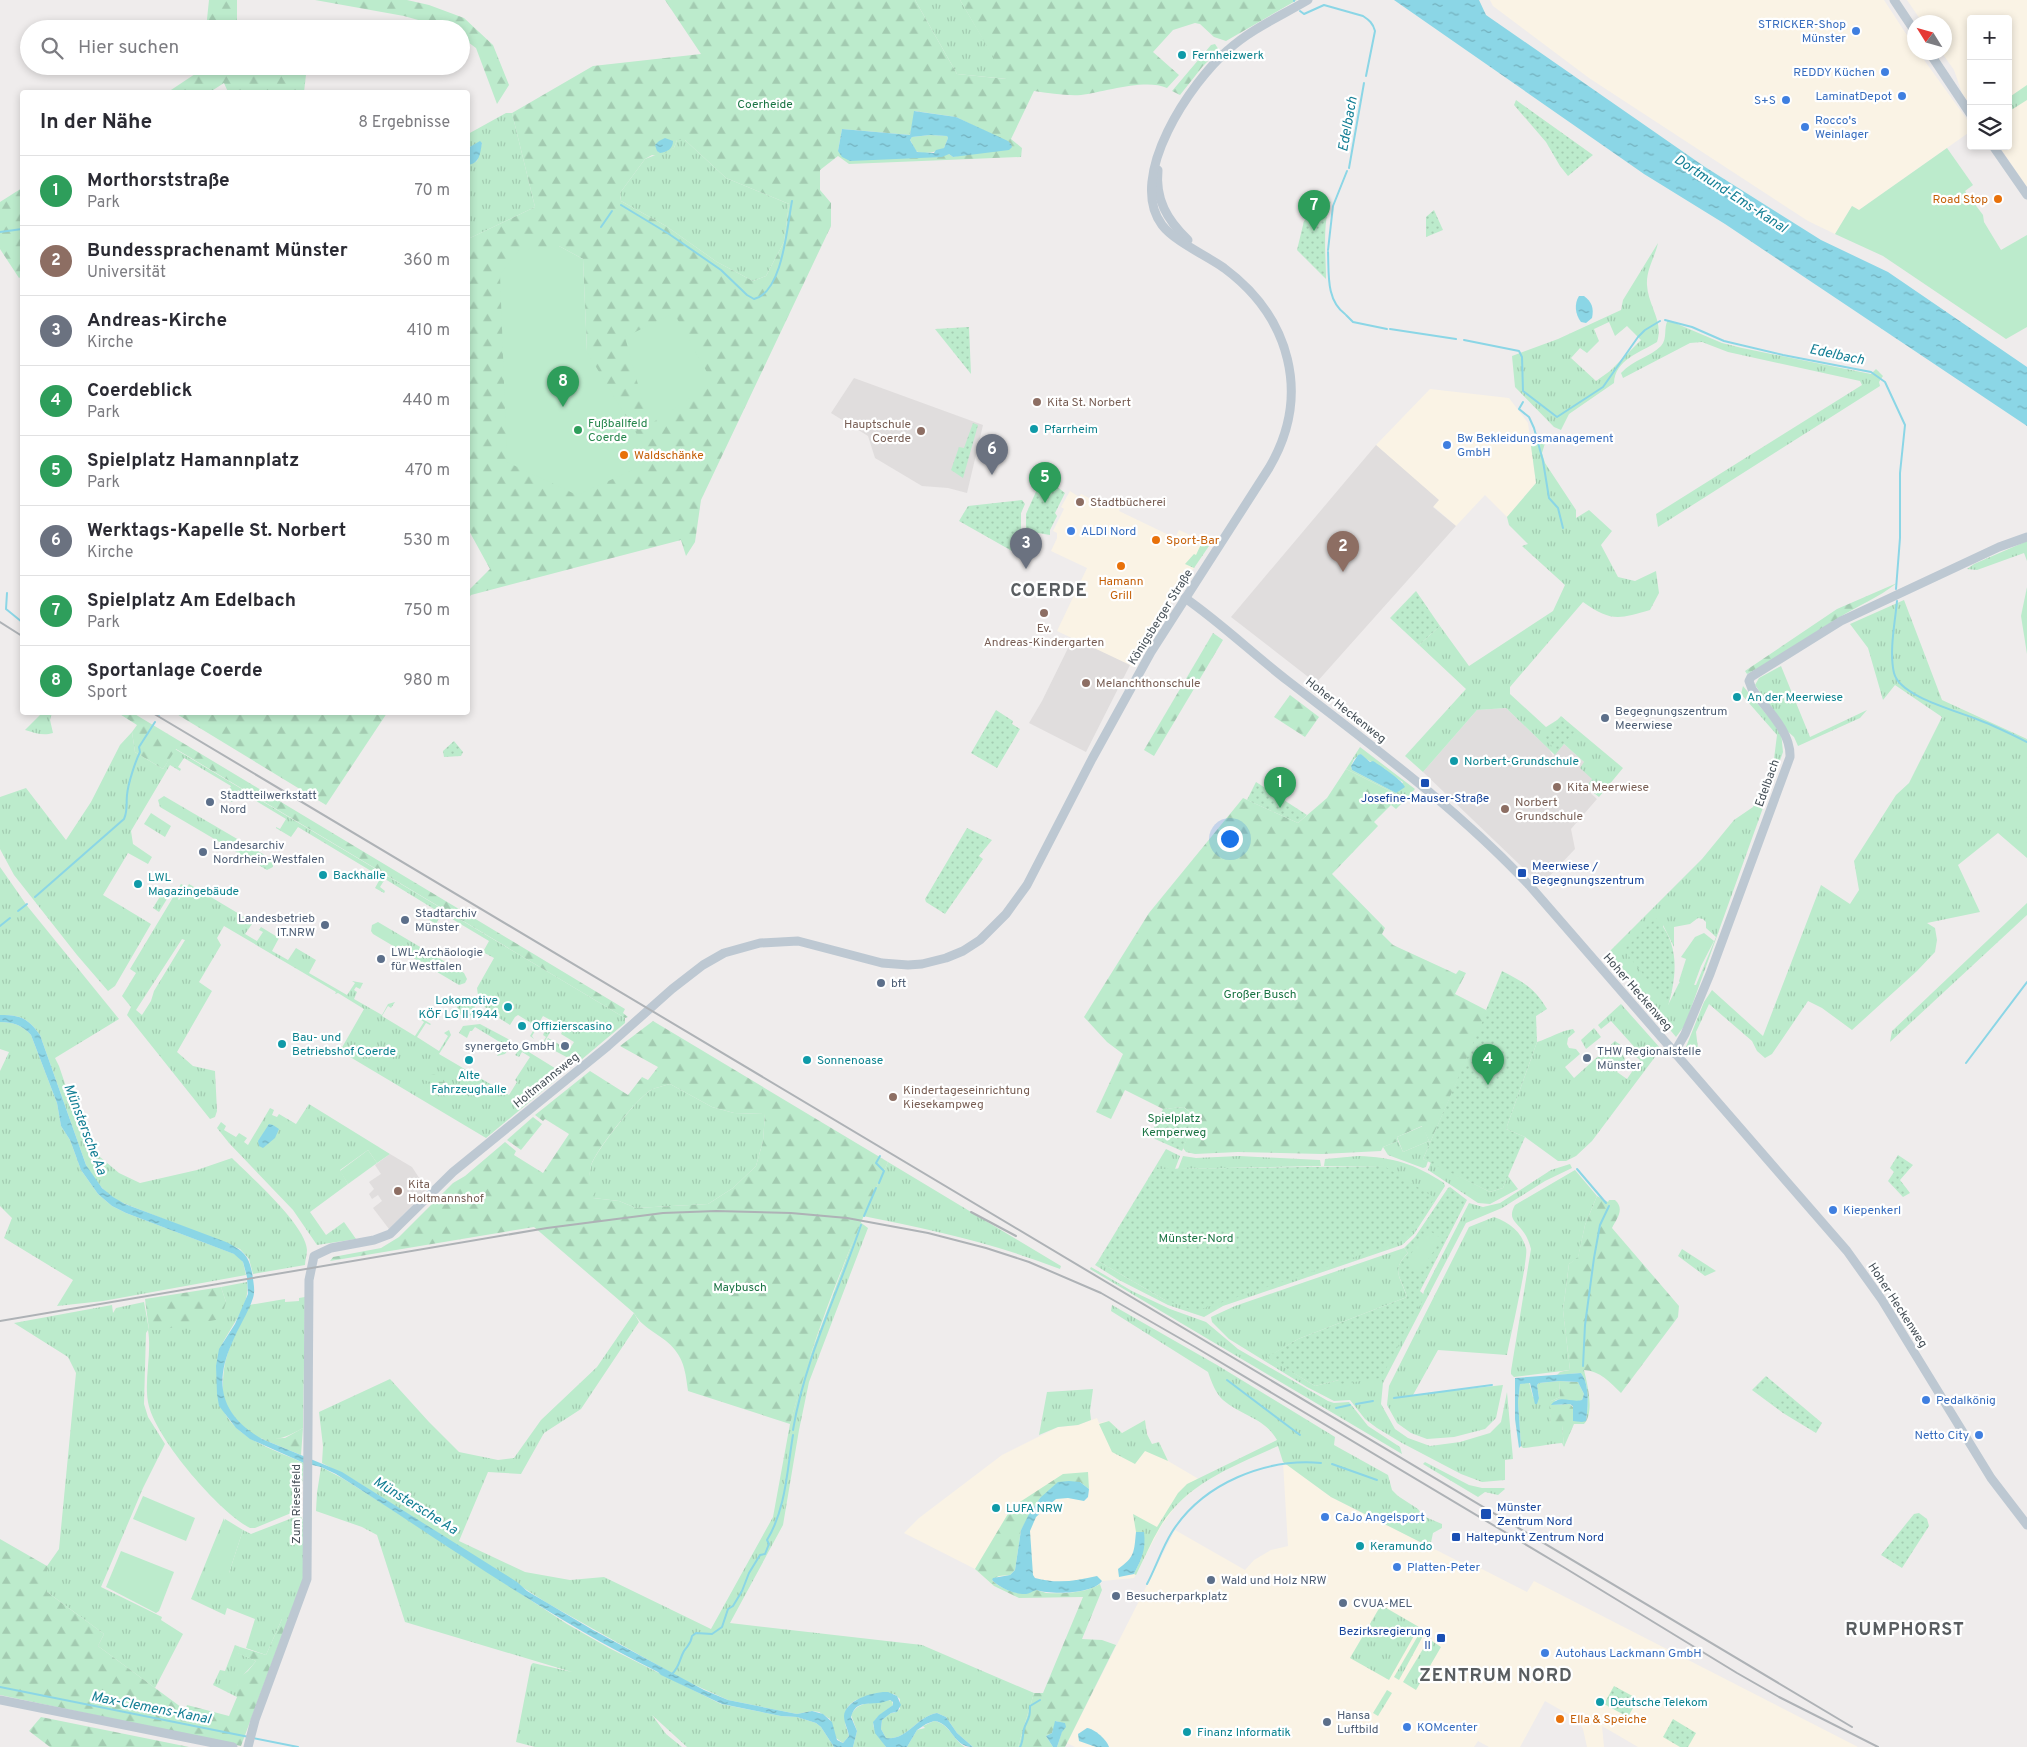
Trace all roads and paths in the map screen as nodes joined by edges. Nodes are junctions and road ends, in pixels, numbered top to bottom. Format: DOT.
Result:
graph roads {
  1 [pos="1308,0"];
  2 [pos="1894,0"];
  3 [pos="1907,20"];
  4 [pos="1934,60"];
  5 [pos="1967,109"];
  6 [pos="1995,150"];
  7 [pos="2027,195"];
  8 [pos="2027,537"];
  9 [pos="1186,598"];
  10 [pos="798,941"];
  11 [pos="1674,1053"];
  12 [pos="317,1253"];
  13 [pos="2027,1525"];
  14 [pos="0,1700"];
  15 [pos="249,1741"];
  16 [pos="233,1747"];
  1 -- 9 [label="street, Königsberger Straße"];
  2 -- 3 [label="street"];
  4 -- 5 [label="street"];
  6 -- 7 [label="street"];
  8 -- 11 [label="street, Edelbach"];
  9 -- 10 [label="street, Königsberger Straße"];
  9 -- 11 [label="street, Hoher Heckenweg"];
  10 -- 12 [label="street, Holtmannsweg"];
  11 -- 13 [label="street, Hoher Heckenweg"];
  12 -- 15 [label="street, Zum Rieselfeld"];
  14 -- 16 [label="street"];
}
